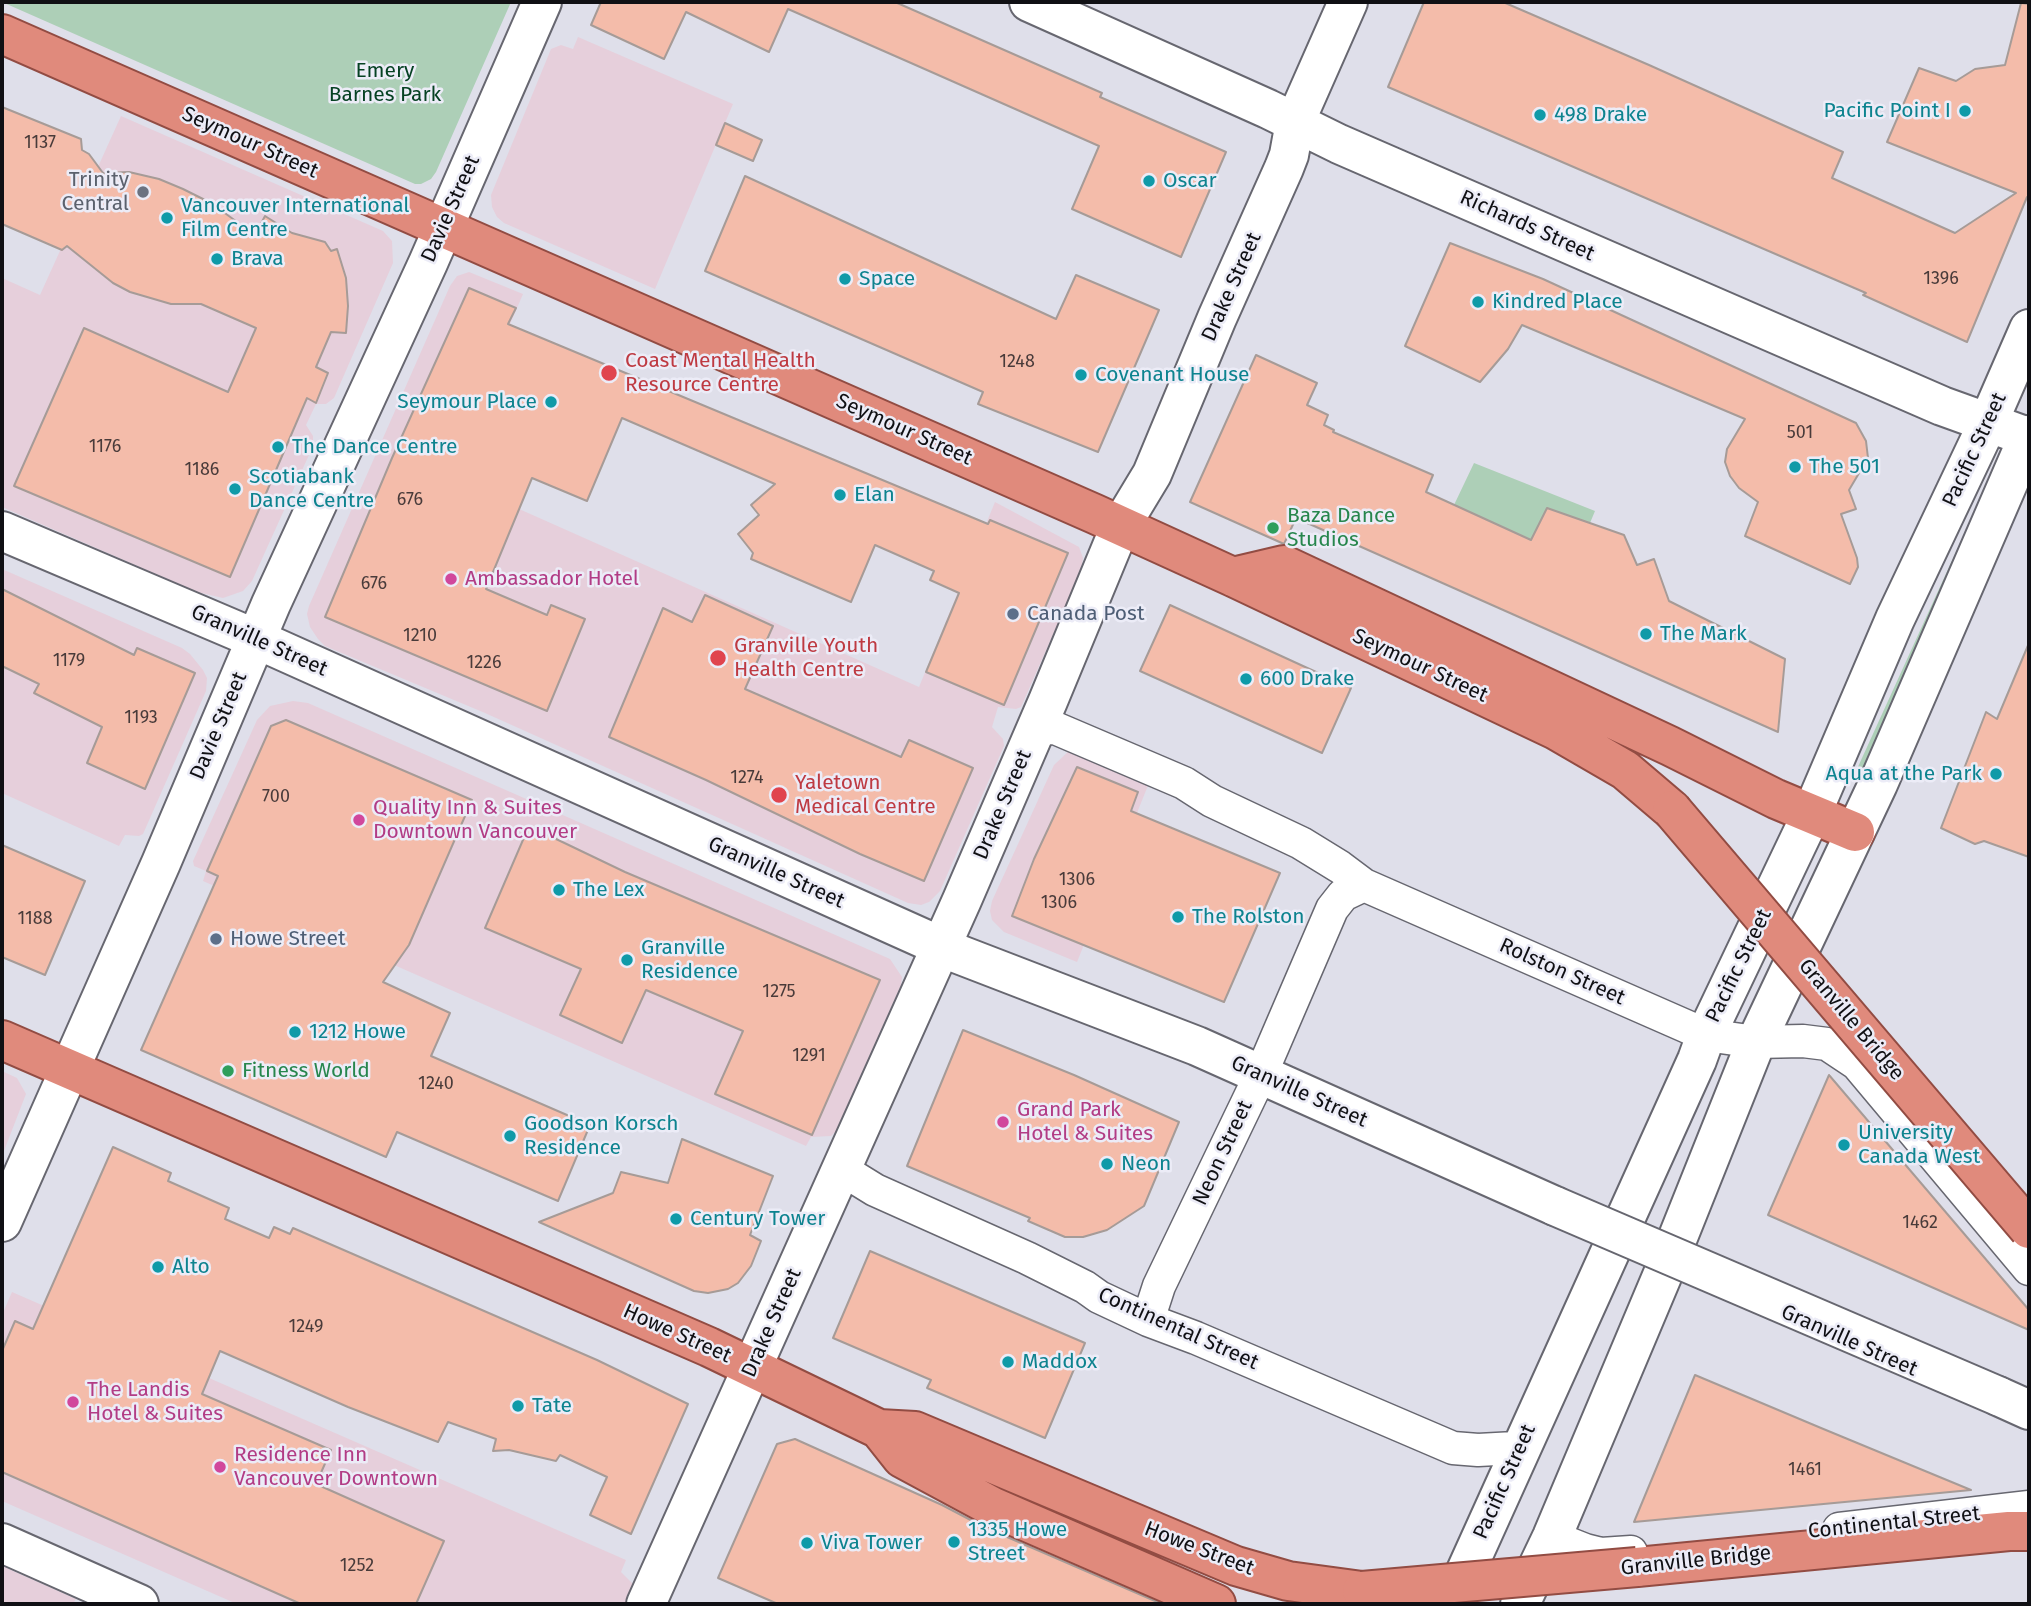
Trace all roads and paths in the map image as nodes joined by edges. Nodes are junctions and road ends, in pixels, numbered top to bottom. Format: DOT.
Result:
graph roads {
  1 [pos="542,2"];
  2 [pos="1029,2"];
  3 [pos="1348,2"];
  4 [pos="2,34"];
  5 [pos="1295,122"];
  6 [pos="444,228"];
  7 [pos="2029,329"];
  8 [pos="1989,423"];
  9 [pos="2029,437"];
  10 [pos="1120,527"];
  11 [pos="2,531"];
  12 [pos="1233,578"];
  13 [pos="256,639"];
  14 [pos="1036,729"];
  15 [pos="1672,810"];
  16 [pos="1812,813"];
  17 [pos="1855,832"];
  18 [pos="1364,885"];
  19 [pos="940,946"];
  20 [pos="1706,1035"];
  21 [pos="2,1040"];
  22 [pos="1756,1042"];
  23 [pos="68,1069"];
  24 [pos="1261,1074"];
  25 [pos="841,1169"];
  26 [pos="2,1222"];
  27 [pos="2029,1229"];
  28 [pos="1668,1262"];
  29 [pos="2029,1269"];
  30 [pos="1148,1320"];
  31 [pos="752,1367"];
  32 [pos="2029,1410"];
  33 [pos="2029,1420"];
  34 [pos="879,1429"];
  35 [pos="1525,1440"];
  36 [pos="2029,1507"];
  37 [pos="2029,1531"];
  38 [pos="1552,1537"];
  39 [pos="2,1543"];
  40 [pos="1362,1591"];
  41 [pos="139,1604"];
  42 [pos="646,1604"];
  43 [pos="1216,1604"];
  44 [pos="1451,1604"];
  45 [pos="1520,1604"];
  1 -- 6 [label="main road, Davie Street"];
  2 -- 5 [label="main road, Richards Street"];
  3 -- 5 [label="main road, Drake Street"];
  4 -- 6 [label="highway, Seymour Street"];
  5 -- 8 [label="main road, Richards Street"];
  5 -- 10 [label="main road, Drake Street"];
  6 -- 10 [label="highway, Seymour Street"];
  6 -- 13 [label="main road, Davie Street"];
  7 -- 8 [label="main road, Pacific Street"];
  8 -- 9 [label="main road, Richards Street"];
  8 -- 16 [label="main road, Pacific Street"];
  9 -- 17 [label="main road, Pacific Street"];
  10 -- 12 [label="highway, Seymour Street"];
  10 -- 14 [label="main road, Drake Street"];
  11 -- 13 [label="main road, Granville Street"];
  12 -- 15 [label="highway, Seymour Street"];
  12 -- 16 [label="highway"];
  13 -- 19 [label="main road, Granville Street"];
  13 -- 23 [label="main road, Davie Street"];
  14 -- 18 [label="street, Rolston Street"];
  14 -- 19 [label="main road, Drake Street"];
  15 -- 27 [label="highway, Granville Bridge, bridge"];
  16 -- 17 [label="highway"];
  16 -- 20 [label="main road, Pacific Street"];
  17 -- 22 [label="main road, Pacific Street"];
  18 -- 20 [label="street, Rolston Street"];
  18 -- 24 [label="street, Neon Street"];
  19 -- 24 [label="main road, Granville Street"];
  19 -- 25 [label="main road, Drake Street"];
  20 -- 22 [label="street, Rolston Street"];
  20 -- 35 [label="main road, Pacific Street"];
  21 -- 23 [label="highway, Howe Street"];
  22 -- 28 [label="main road, Pacific Street"];
  22 -- 29 [label="street, Rolston Street"];
  23 -- 26 [label="main road, Davie Street"];
  23 -- 31 [label="highway, Howe Street"];
  24 -- 30 [label="street, Neon Street"];
  24 -- 32 [label="main road, Granville Street, bridge"];
  25 -- 30 [label="street, Continental Street"];
  25 -- 31 [label="main road, Drake Street"];
  28 -- 33 [label="street, Granville Street"];
  28 -- 38 [label="main road, Pacific Street"];
  30 -- 35 [label="street, Continental Street"];
  31 -- 34 [label="highway, Howe Street"];
  31 -- 42 [label="main road, Drake Street"];
  34 -- 40 [label="highway, Howe Street"];
  34 -- 43 [label="highway"];
  35 -- 44 [label="main road, Pacific Street"];
  36 -- 38 [label="street, Continental Street"];
  37 -- 40 [label="highway, Granville Bridge, bridge"];
  38 -- 45 [label="main road, Pacific Street"];
  39 -- 41 [label="main road"];
}
